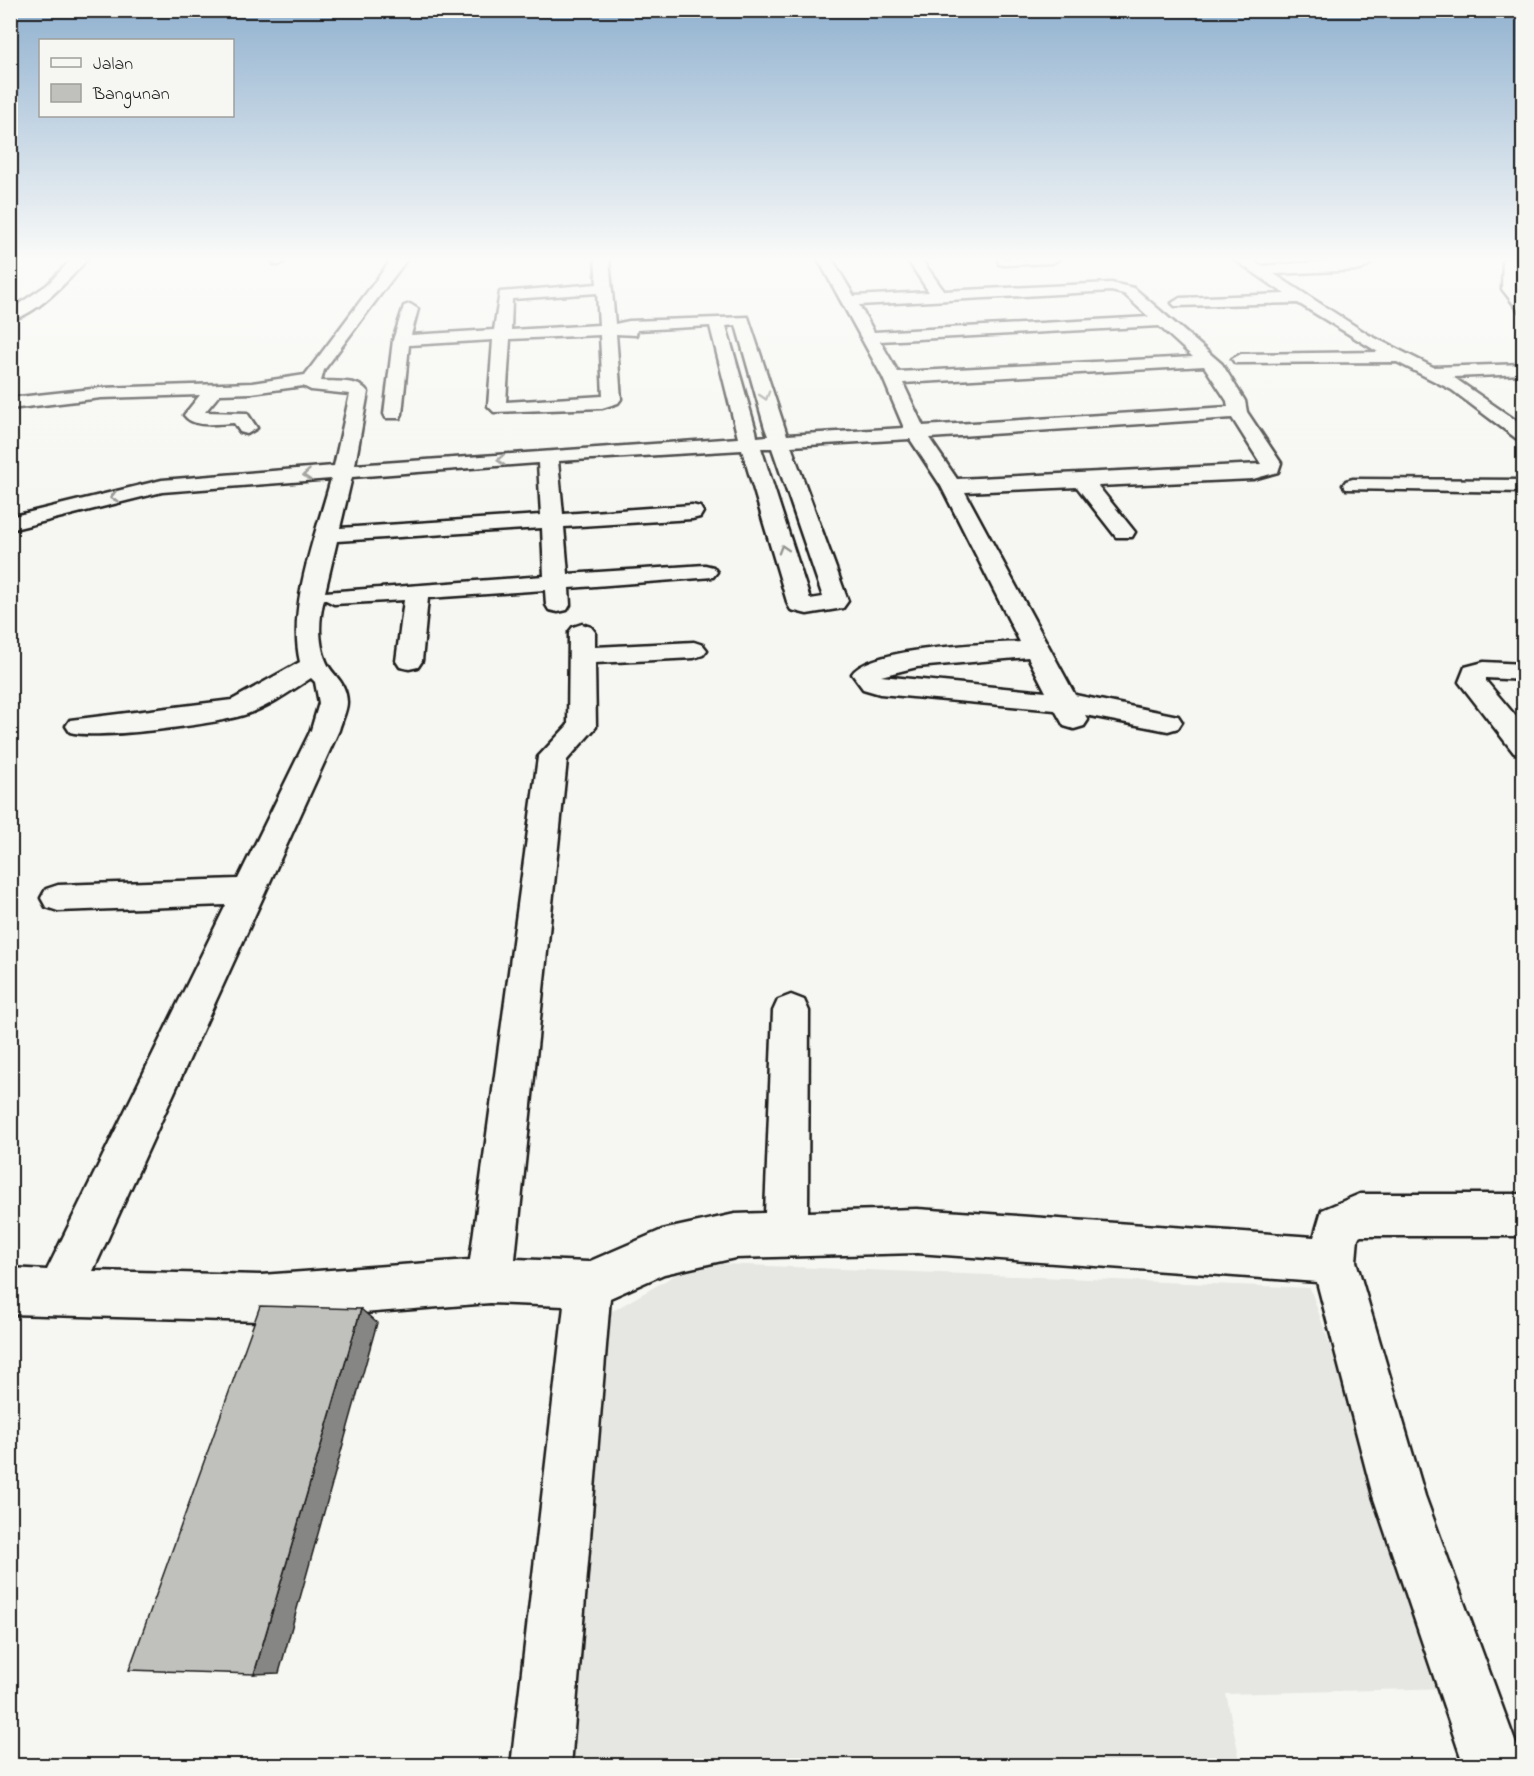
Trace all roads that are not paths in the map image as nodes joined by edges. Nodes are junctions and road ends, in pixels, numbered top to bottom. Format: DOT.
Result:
graph roads {
  1 [pos="337,342"];
  2 [pos="401,342"];
  3 [pos="502,342"];
  4 [pos="614,342"];
  5 [pos="722,342"];
  6 [pos="748,342"];
  7 [pos="871,342"];
  8 [pos="1187,342"];
  9 [pos="1374,342"];
  10 [pos="1399,357"];
  11 [pos="1241,359"];
  12 [pos="1209,361"];
  13 [pos="1524,369"];
  14 [pos="187,372"];
  15 [pos="1430,372"];
  16 [pos="892,378"];
  17 [pos="313,379"];
  18 [pos="252,388"];
  19 [pos="171,390"];
  20 [pos="213,391"];
  21 [pos="73,397"];
  22 [pos="10,404"];
  23 [pos="1238,412"];
  24 [pos="393,414"];
  25 [pos="52,422"];
  26 [pos="914,428"];
  27 [pos="778,435"];
  28 [pos="1524,435"];
  29 [pos="748,437"];
  30 [pos="548,456"];
  31 [pos="345,462"];
  32 [pos="118,477"];
  33 [pos="1082,480"];
  34 [pos="1353,485"];
  35 [pos="951,486"];
  36 [pos="1524,486"];
  37 [pos="61,491"];
  38 [pos="10,507"];
  39 [pos="692,512"];
  40 [pos="553,521"];
  41 [pos="10,524"];
  42 [pos="1124,532"];
  43 [pos="340,535"];
  44 [pos="705,572"];
  45 [pos="417,592"];
  46 [pos="557,593"];
  47 [pos="334,597"];
  48 [pos="1036,649"];
  49 [pos="694,650"];
  50 [pos="409,662"];
  51 [pos="314,665"];
  52 [pos="1524,672"];
  53 [pos="1069,711"];
  54 [pos="1168,722"];
  55 [pos="80,726"];
  56 [pos="1524,746"];
  57 [pos="248,891"];
  58 [pos="58,898"];
  59 [pos="792,1011"];
  60 [pos="1524,1215"];
  61 [pos="786,1235"];
  62 [pos="1334,1261"];
  63 [pos="490,1281"];
  64 [pos="589,1284"];
  65 [pos="10,1291"];
  66 [pos="60,1293"];
  67 [pos="541,1766"];
  68 [pos="1494,1766"];
  1 -- 17 [label="street"];
  2 -- 24 [label="street"];
  3 -- 4 [label="street"];
  5 -- 29 [label="street"];
  6 -- 27 [label="street, one-way"];
  7 -- 16 [label="street"];
  8 -- 12 [label="street"];
  9 -- 10 [label="street"];
  10 -- 11 [label="street"];
  10 -- 15 [label="street"];
  12 -- 16 [label="street"];
  12 -- 23 [label="street"];
  13 -- 15 [label="street"];
  14 -- 19 [label="street"];
  15 -- 28 [label="street"];
  16 -- 26 [label="street"];
  17 -- 18 [label="street"];
  17 -- 31 [label="street"];
  18 -- 20 [label="street"];
  18 -- 20 [label="street"];
  19 -- 20 [label="street"];
  19 -- 21 [label="street"];
  21 -- 22 [label="street"];
  21 -- 25 [label="street"];
  23 -- 26 [label="street"];
  23 -- 33 [label="street"];
  26 -- 27 [label="street"];
  26 -- 35 [label="street"];
  27 -- 29 [label="street"];
  27 -- 29 [label="street, one-way"];
  29 -- 30 [label="street"];
  29 -- 31 [label="street"];
  30 -- 31 [label="street, one-way"];
  30 -- 40 [label="street"];
  31 -- 32 [label="street"];
  31 -- 41 [label="street, one-way"];
  31 -- 51 [label="street"];
  33 -- 35 [label="street"];
  33 -- 42 [label="street"];
  34 -- 36 [label="street"];
  35 -- 48 [label="street"];
  37 -- 38 [label="street"];
  39 -- 40 [label="street"];
  40 -- 43 [label="street"];
  40 -- 46 [label="street"];
  44 -- 46 [label="street"];
  45 -- 46 [label="street"];
  45 -- 47 [label="street"];
  45 -- 50 [label="street"];
  48 -- 53 [label="street"];
  48 -- 53 [label="street"];
  49 -- 63 [label="street"];
  51 -- 55 [label="street"];
  51 -- 57 [label="street"];
  52 -- 56 [label="street"];
  53 -- 54 [label="street"];
  57 -- 58 [label="street"];
  57 -- 66 [label="street"];
  59 -- 61 [label="street"];
  60 -- 62 [label="street"];
  61 -- 62 [label="street"];
  61 -- 64 [label="street"];
  62 -- 68 [label="street"];
  63 -- 64 [label="street"];
  63 -- 66 [label="street"];
  64 -- 67 [label="street"];
  65 -- 66 [label="street"];
}
